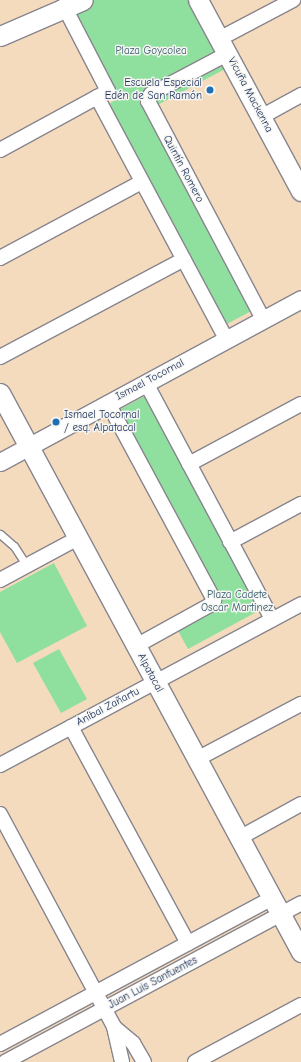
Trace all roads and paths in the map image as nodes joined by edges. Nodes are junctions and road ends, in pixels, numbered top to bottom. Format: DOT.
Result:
graph roads {
  1 [pos="83,0"];
  2 [pos="198,0"];
  3 [pos="293,0"];
  4 [pos="66,3"];
  5 [pos="0,36"];
  6 [pos="223,47"];
  7 [pos="102,94"];
  8 [pos="301,95"];
  9 [pos="261,116"];
  10 [pos="0,150"];
  11 [pos="142,182"];
  12 [pos="301,191"];
  13 [pos="0,258"];
  14 [pos="184,259"];
  15 [pos="301,299"];
  16 [pos="263,319"];
  17 [pos="226,339"];
  18 [pos="0,357"];
  19 [pos="146,383"];
  20 [pos="0,393"];
  21 [pos="108,403"];
  22 [pos="301,404"];
  23 [pos="29,446"];
  24 [pos="0,462"];
  25 [pos="189,464"];
  26 [pos="301,504"];
  27 [pos="0,534"];
  28 [pos="78,538"];
  29 [pos="230,542"];
  30 [pos="27,566"];
  31 [pos="0,580"];
  32 [pos="301,604"];
  33 [pos="272,620"];
  34 [pos="136,646"];
  35 [pos="156,682"];
  36 [pos="301,704"];
  37 [pos="71,727"];
  38 [pos="197,759"];
  39 [pos="0,765"];
  40 [pos="301,804"];
  41 [pos="0,814"];
  42 [pos="239,838"];
  43 [pos="301,903"];
  44 [pos="276,906"];
  45 [pos="188,943"];
  46 [pos="301,951"];
  47 [pos="96,993"];
  48 [pos="301,1005"];
  49 [pos="104,1009"];
  50 [pos="114,1027"];
  51 [pos="2,1039"];
  52 [pos="5,1062"];
  53 [pos="122,1062"];
  54 [pos="144,1062"];
  55 [pos="195,1062"];
  1 -- 4 [label="main road"];
  2 -- 6 [label="main road, Vicuña Mackenna"];
  3 -- 6 [label="street, Quintín Romero"];
  4 -- 5 [label="main road"];
  4 -- 7 [label="street"];
  6 -- 9 [label="main road, Vicuña Mackenna"];
  6 -- 16 [label="street, Quintín Romero"];
  7 -- 10 [label="street"];
  7 -- 11 [label="street"];
  8 -- 9 [label="street"];
  9 -- 12 [label="main road, Vicuña Mackenna"];
  11 -- 13 [label="street"];
  11 -- 14 [label="street"];
  14 -- 17 [label="street"];
  14 -- 18 [label="street"];
  15 -- 16 [label="street, Ismael Tocornal"];
  16 -- 17 [label="street, Ismael Tocornal"];
  17 -- 19 [label="street, Ismael Tocornal"];
  19 -- 21 [label="street, Ismael Tocornal"];
  19 -- 25 [label="street"];
  20 -- 23 [label="main road, Alpatacal"];
  21 -- 23 [label="street, Ismael Tocornal"];
  21 -- 34 [label="street"];
  22 -- 25 [label="street"];
  23 -- 24 [label="street, Ismael Tocornal"];
  23 -- 28 [label="main road, Alpatacal"];
  25 -- 29 [label="street"];
  26 -- 29 [label="street"];
  27 -- 30 [label="lane"];
  28 -- 30 [label="street"];
  28 -- 34 [label="main road, Alpatacal"];
  29 -- 33 [label="street"];
  30 -- 31 [label="street"];
  32 -- 33 [label="street, Aníbal Zañartu"];
  33 -- 35 [label="street, Aníbal Zañartu"];
  34 -- 35 [label="main road, Alpatacal"];
  35 -- 37 [label="street, Aníbal Zañartu"];
  35 -- 38 [label="main road, Alpatacal"];
  36 -- 38 [label="street"];
  37 -- 39 [label="street, Aníbal Zañartu"];
  37 -- 45 [label="street"];
  38 -- 42 [label="main road, Alpatacal"];
  40 -- 42 [label="street"];
  41 -- 47 [label="street"];
  42 -- 44 [label="main road, Alpatacal"];
  43 -- 44 [label="street, Juan Luis Sanfuentes"];
  44 -- 45 [label="street, Juan Luis Sanfuentes"];
  44 -- 46 [label="main road, Alpatacal"];
  44 -- 49 [label="street, Juan Luis Sanfuentes"];
  45 -- 47 [label="street, Juan Luis Sanfuentes"];
  47 -- 49 [label="street"];
  47 -- 51 [label="street, Juan Luis Sanfuentes"];
  48 -- 55 [label="street"];
  49 -- 50 [label="street"];
  49 -- 52 [label="street, Juan Luis Sanfuentes"];
  50 -- 53 [label="street"];
  50 -- 54 [label="street"];
}
